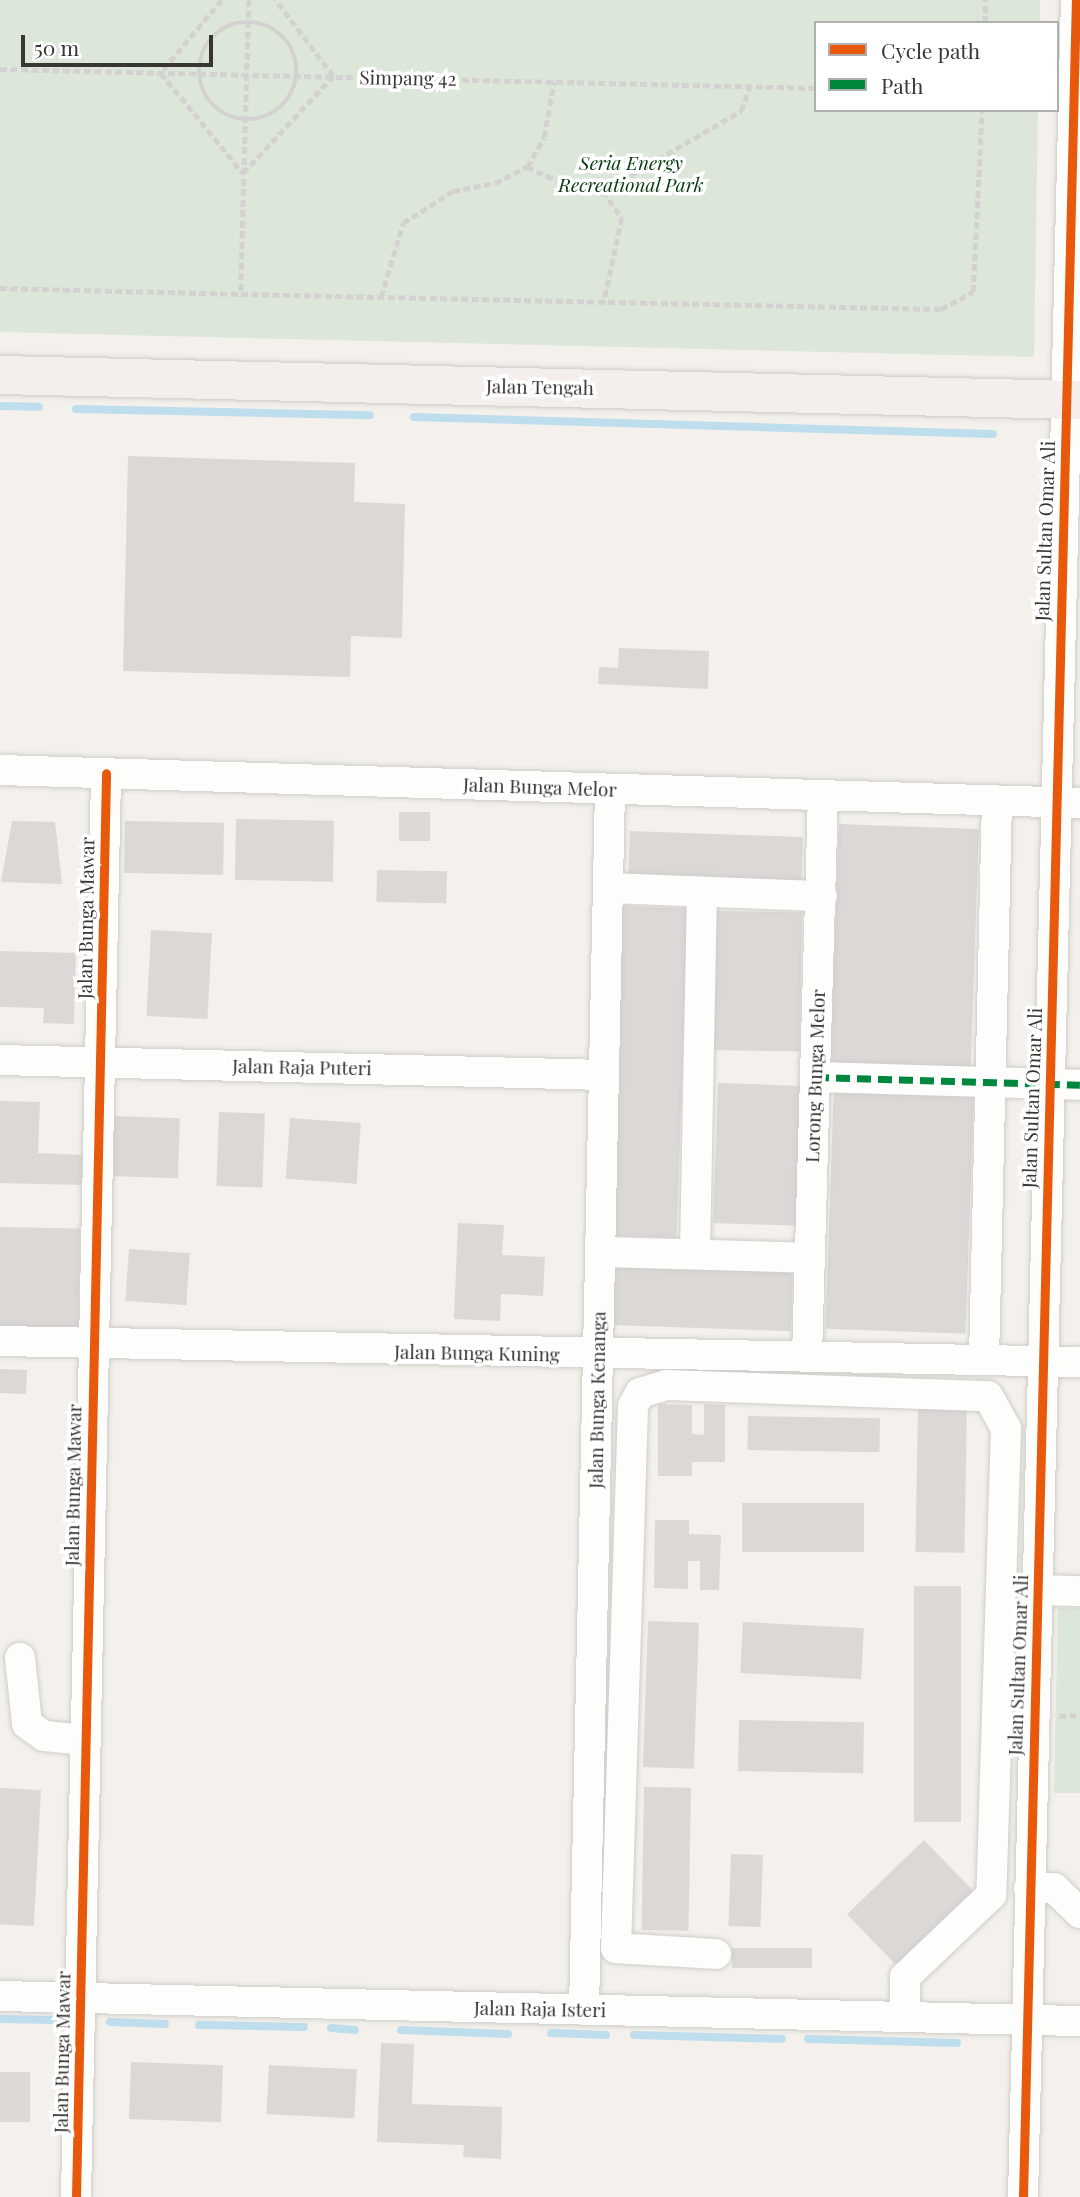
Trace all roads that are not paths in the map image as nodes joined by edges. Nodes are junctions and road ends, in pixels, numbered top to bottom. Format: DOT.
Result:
graph roads {
  1 [pos="1076,0"];
  2 [pos="0,375"];
  3 [pos="1073,400"];
  4 [pos="0,771"];
  5 [pos="106,773"];
  6 [pos="610,789"];
  7 [pos="823,796"];
  8 [pos="997,802"];
  9 [pos="1067,803"];
  10 [pos="610,888"];
  11 [pos="702,892"];
  12 [pos="822,896"];
  13 [pos="0,1060"];
  14 [pos="101,1062"];
  15 [pos="603,1075"];
  16 [pos="814,1077"];
  17 [pos="991,1083"];
  18 [pos="1065,1085"];
  19 [pos="601,1252"];
  20 [pos="695,1254"];
  21 [pos="810,1258"];
  22 [pos="0,1342"];
  23 [pos="94,1344"];
  24 [pos="598,1356"];
  25 [pos="807,1357"];
  26 [pos="984,1360"];
  27 [pos="1042,1362"];
  28 [pos="1080,1362"];
  29 [pos="1038,1590"];
  30 [pos="1080,1591"];
  31 [pos="20,1658"];
  32 [pos="86,1740"];
  33 [pos="1029,1892"];
  34 [pos="991,1895"];
  35 [pos="1080,1913"];
  36 [pos="716,1954"];
  37 [pos="0,1996"];
  38 [pos="81,1998"];
  39 [pos="584,2010"];
  40 [pos="905,2016"];
  41 [pos="1028,2019"];
  42 [pos="1080,2021"];
  43 [pos="76,2197"];
  44 [pos="1023,2197"];
  1 -- 3 [label="street, Jalan Sultan Omar Ali"];
  2 -- 3 [label="main road, Jalan Tengah"];
  3 -- 9 [label="street, Jalan Sultan Omar Ali"];
  4 -- 5 [label="street, Jalan Bunga Melor"];
  5 -- 6 [label="street, Jalan Bunga Melor"];
  5 -- 14 [label="street, Jalan Bunga Mawar"];
  6 -- 7 [label="street, Jalan Bunga Melor"];
  6 -- 10 [label="street, Jalan Bunga Kenanga"];
  7 -- 8 [label="street, Jalan Bunga Melor"];
  7 -- 12 [label="street, Lorong Bunga Melor"];
  8 -- 9 [label="street, Jalan Bunga Melor"];
  8 -- 17 [label="street"];
  9 -- 18 [label="street, Jalan Sultan Omar Ali"];
  10 -- 11 [label="street"];
  10 -- 15 [label="street, Jalan Bunga Kenanga"];
  11 -- 12 [label="street"];
  11 -- 20 [label="street"];
  12 -- 16 [label="street, Lorong Bunga Melor"];
  13 -- 14 [label="street, Jalan Raja Puteri"];
  14 -- 15 [label="street, Jalan Raja Puteri"];
  14 -- 23 [label="street, Jalan Bunga Mawar"];
  15 -- 19 [label="street, Jalan Bunga Kenanga"];
  16 -- 17 [label="street"];
  16 -- 21 [label="street, Lorong Bunga Melor"];
  17 -- 18 [label="street"];
  17 -- 26 [label="street"];
  18 -- 27 [label="street, Jalan Sultan Omar Ali"];
  19 -- 20 [label="street"];
  19 -- 24 [label="street, Jalan Bunga Kenanga"];
  20 -- 21 [label="street"];
  21 -- 25 [label="street, Lorong Bunga Melor"];
  22 -- 23 [label="street, Jalan Bunga Kuning"];
  23 -- 24 [label="street, Jalan Bunga Kuning"];
  23 -- 32 [label="street, Jalan Bunga Mawar"];
  24 -- 25 [label="street, Jalan Bunga Kuning"];
  24 -- 39 [label="street, Jalan Bunga Kenanga"];
  25 -- 26 [label="street, Jalan Bunga Kuning"];
  26 -- 27 [label="street, Jalan Bunga Kuning"];
  27 -- 28 [label="street, Jalan Bunga Kuning"];
  27 -- 29 [label="street, Jalan Sultan Omar Ali"];
  29 -- 30 [label="street"];
  29 -- 33 [label="street, Jalan Sultan Omar Ali"];
  31 -- 32 [label="street"];
  32 -- 38 [label="street, Jalan Bunga Mawar"];
  33 -- 34 [label="street"];
  33 -- 35 [label="street"];
  33 -- 41 [label="street, Jalan Sultan Omar Ali"];
  34 -- 36 [label="street"];
  34 -- 40 [label="street"];
  37 -- 38 [label="street, Jalan Raja Isteri"];
  38 -- 39 [label="street, Jalan Raja Isteri"];
  38 -- 43 [label="street, Jalan Bunga Mawar"];
  39 -- 40 [label="street, Jalan Raja Isteri"];
  40 -- 41 [label="street, Jalan Raja Isteri"];
  41 -- 42 [label="street, Jalan Raja Isteri"];
  41 -- 44 [label="street, Jalan Sultan Omar Ali"];
}
